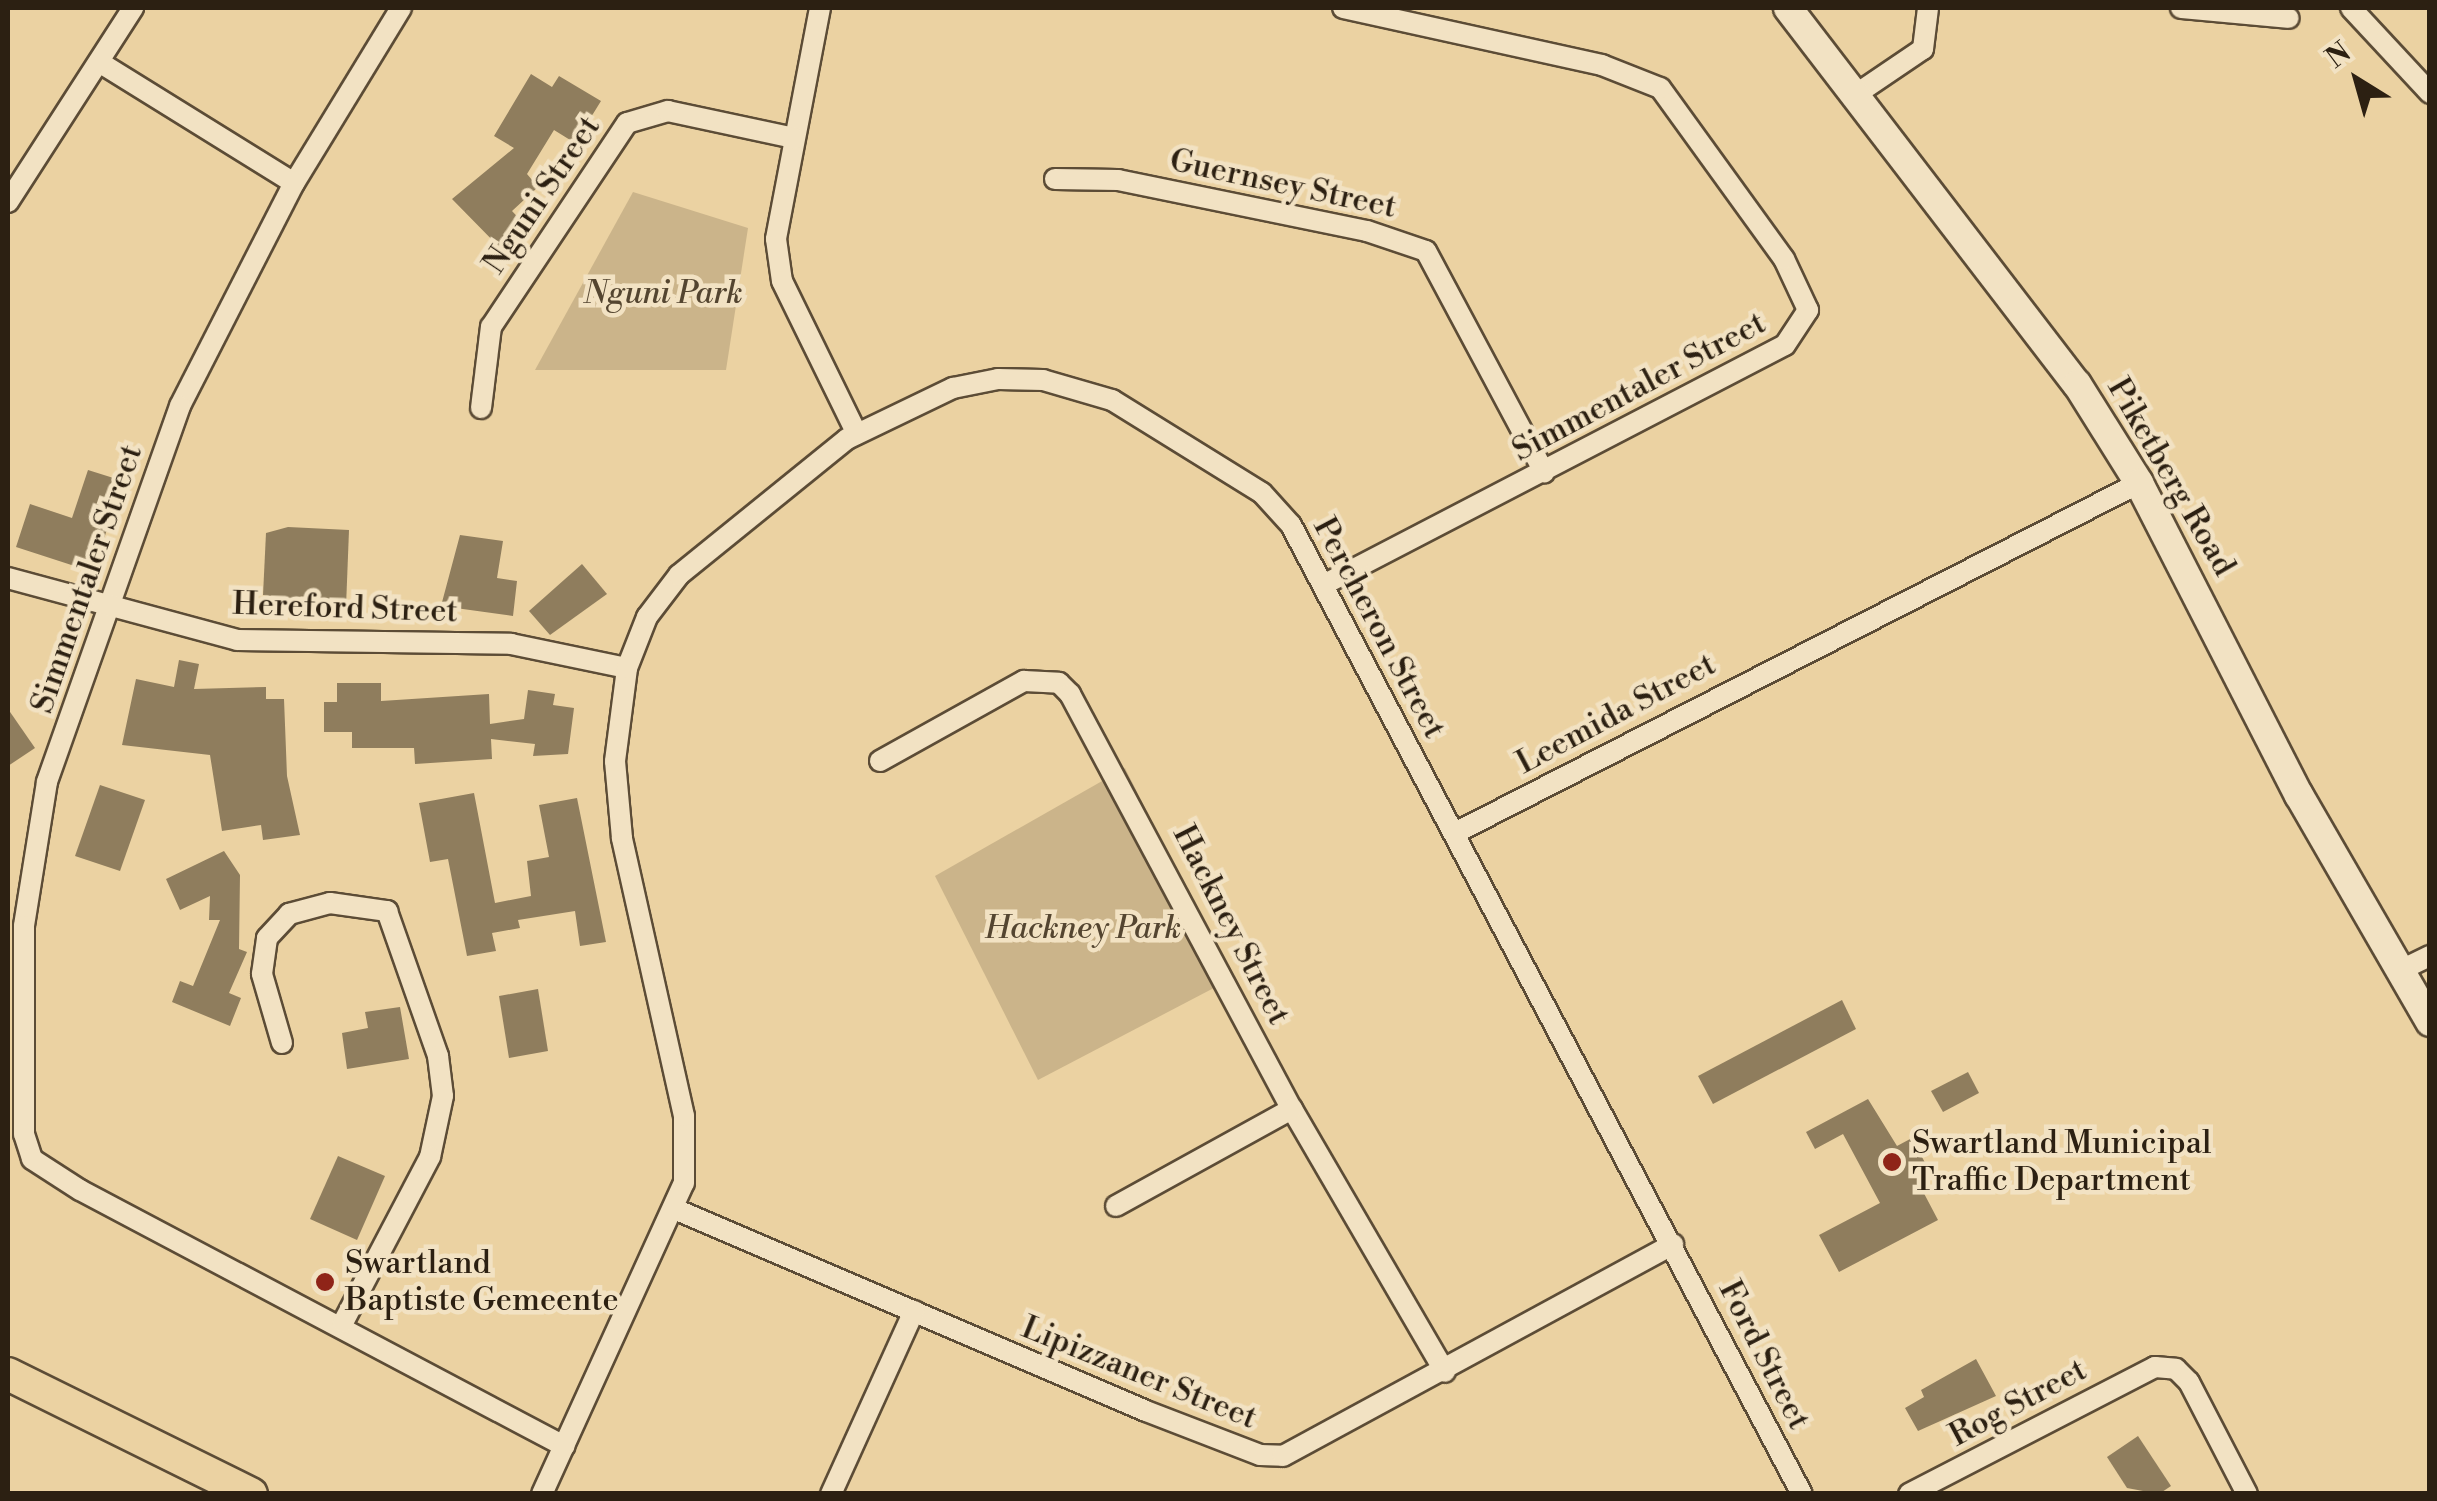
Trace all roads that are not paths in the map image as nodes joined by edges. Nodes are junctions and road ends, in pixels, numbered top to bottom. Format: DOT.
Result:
graph roads {
  1 [pos="134,8"];
  2 [pos="401,8"];
  3 [pos="820,8"];
  4 [pos="1343,8"];
  5 [pos="1788,8"];
  6 [pos="1928,8"];
  7 [pos="2181,8"];
  8 [pos="2351,8"];
  9 [pos="2289,18"];
  10 [pos="99,62"];
  11 [pos="2430,93"];
  12 [pos="1855,95"];
  13 [pos="794,138"];
  14 [pos="1055,179"];
  15 [pos="294,183"];
  16 [pos="8,202"];
  17 [pos="481,408"];
  18 [pos="856,434"];
  19 [pos="1544,472"];
  20 [pos="2139,483"];
  21 [pos="8,578"];
  22 [pos="1325,584"];
  23 [pos="106,608"];
  24 [pos="627,668"];
  25 [pos="880,761"];
  26 [pos="1455,833"];
  27 [pos="16,924"];
  28 [pos="2430,956"];
  29 [pos="2403,969"];
  30 [pos="2430,1022"];
  31 [pos="282,1043"];
  32 [pos="1292,1109"];
  33 [pos="1116,1206"];
  34 [pos="677,1210"];
  35 [pos="1673,1244"];
  36 [pos="914,1311"];
  37 [pos="343,1323"];
  38 [pos="1445,1372"];
  39 [pos="8,1374"];
  40 [pos="564,1446"];
  41 [pos="1802,1493"];
  42 [pos="250,1494"];
  43 [pos="542,1494"];
  44 [pos="831,1494"];
  45 [pos="1909,1494"];
  46 [pos="2247,1494"];
  1 -- 10 [label="street"];
  2 -- 15 [label="street, Simmentaler Street"];
  3 -- 13 [label="street"];
  4 -- 19 [label="street, Simmentaler Street"];
  5 -- 12 [label="street, Piketberg Road"];
  6 -- 12 [label="street"];
  7 -- 9 [label="street"];
  8 -- 11 [label="street"];
  10 -- 15 [label="street"];
  10 -- 16 [label="street"];
  12 -- 20 [label="street, Piketberg Road"];
  13 -- 17 [label="street, Nguni Street"];
  13 -- 18 [label="street"];
  14 -- 19 [label="street, Guernsey Street"];
  15 -- 23 [label="street, Simmentaler Street"];
  18 -- 22 [label="street, Percheron Street"];
  18 -- 24 [label="street, Percheron Street"];
  19 -- 22 [label="street, Simmentaler Street"];
  20 -- 26 [label="street, Leemida Street"];
  20 -- 29 [label="street, Piketberg Road"];
  21 -- 23 [label="street, Hereford Street"];
  22 -- 26 [label="street, Percheron Street"];
  23 -- 24 [label="street, Hereford Street"];
  23 -- 27 [label="street, Simmentaler Street"];
  24 -- 34 [label="street, Percheron Street"];
  25 -- 32 [label="street, Hackney Street"];
  26 -- 35 [label="street, Percheron Street"];
  27 -- 37 [label="street, Simmentaler Street"];
  28 -- 29 [label="street"];
  29 -- 30 [label="street, Piketberg Road"];
  31 -- 37 [label="street"];
  32 -- 33 [label="street"];
  32 -- 38 [label="street, Hackney Street"];
  34 -- 36 [label="street, Lipizzaner Street"];
  34 -- 40 [label="street, Percheron Street"];
  35 -- 38 [label="street, Lipizzaner Street"];
  35 -- 41 [label="street, Ford Street"];
  36 -- 38 [label="street, Lipizzaner Street"];
  36 -- 44 [label="street"];
  37 -- 40 [label="street, Simmentaler Street"];
  39 -- 42 [label="main road"];
  40 -- 43 [label="street, Percheron Street"];
  45 -- 46 [label="street, Rog Street"];
}
